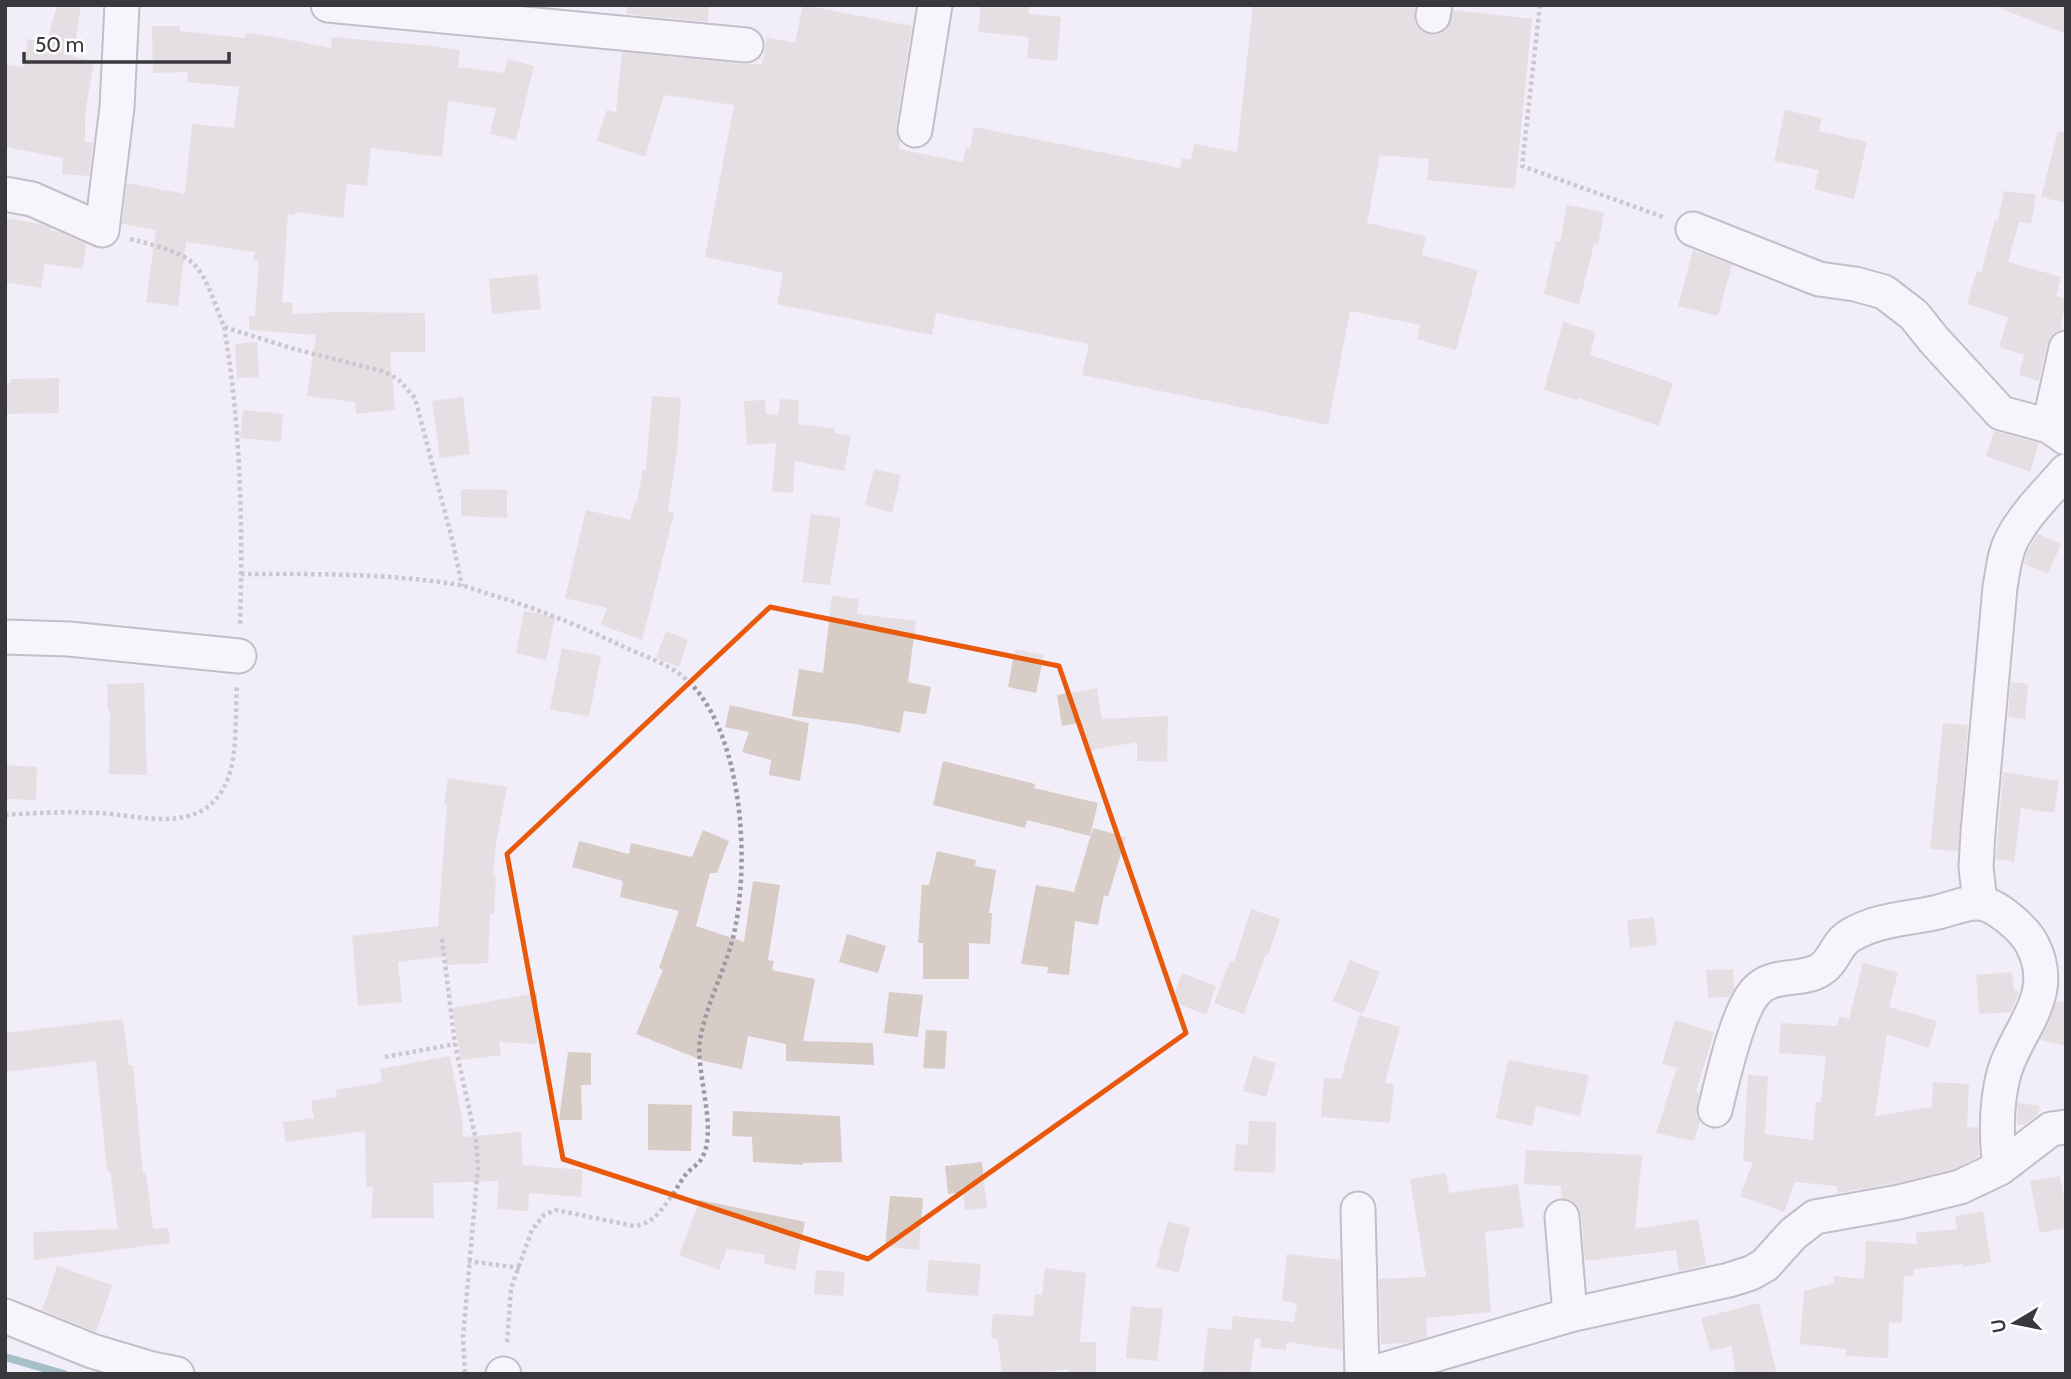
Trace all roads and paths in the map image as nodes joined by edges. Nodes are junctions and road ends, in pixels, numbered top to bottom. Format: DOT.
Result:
graph roads {
  1 [pos="122,5"];
  2 [pos="328,5"];
  3 [pos="935,5"];
  4 [pos="1540,5"];
  5 [pos="746,45"];
  6 [pos="915,130"];
  7 [pos="5,194"];
  8 [pos="1693,229"];
  9 [pos="102,230"];
  10 [pos="2066,348"];
  11 [pos="2057,432"];
  12 [pos="2066,471"];
  13 [pos="242,574"];
  14 [pos="462,586"];
  15 [pos="5,637"];
  16 [pos="239,656"];
  17 [pos="42,813"];
  18 [pos="5,815"];
  19 [pos="1980,902"];
  20 [pos="442,939"];
  21 [pos="454,1044"];
  22 [pos="385,1057"];
  23 [pos="1715,1110"];
  24 [pos="2066,1127"];
  25 [pos="2000,1168"];
  26 [pos="1358,1209"];
  27 [pos="1562,1217"];
  28 [pos="468,1261"];
  29 [pos="520,1268"];
  30 [pos="1570,1315"];
  31 [pos="5,1316"];
  32 [pos="177,1374"];
  33 [pos="465,1374"];
  34 [pos="504,1374"];
  35 [pos="1362,1374"];
  36 [pos="1369,1374"];
  1 -- 9 [label="street"];
  2 -- 5 [label="street"];
  3 -- 6 [label="street"];
  4 -- 8 [label="path"];
  7 -- 9 [label="street"];
  8 -- 11 [label="street"];
  9 -- 14 [label="path"];
  10 -- 11 [label="street"];
  12 -- 19 [label="street"];
  13 -- 14 [label="path"];
  14 -- 29 [label="path"];
  15 -- 16 [label="street"];
  17 -- 18 [label="path"];
  19 -- 23 [label="street"];
  19 -- 25 [label="street"];
  20 -- 21 [label="path"];
  21 -- 22 [label="path"];
  21 -- 28 [label="path"];
  24 -- 25 [label="street"];
  25 -- 30 [label="street"];
  26 -- 35 [label="street"];
  27 -- 30 [label="street"];
  28 -- 29 [label="path"];
  28 -- 33 [label="path"];
  29 -- 34 [label="path"];
  30 -- 36 [label="street"];
  31 -- 32 [label="street"];
}
